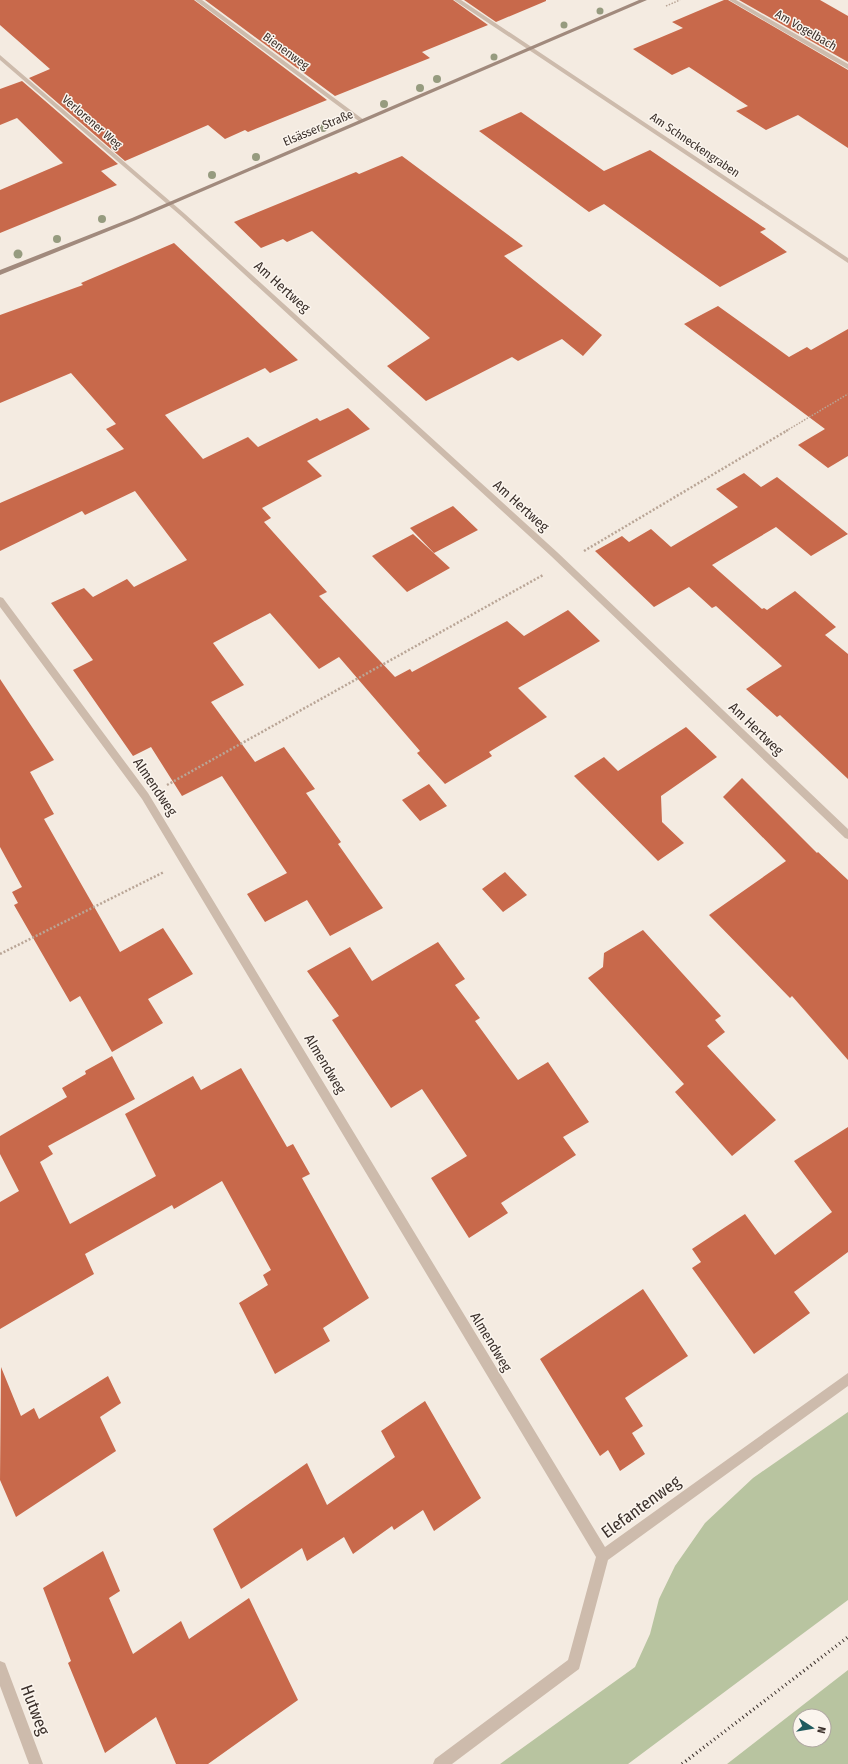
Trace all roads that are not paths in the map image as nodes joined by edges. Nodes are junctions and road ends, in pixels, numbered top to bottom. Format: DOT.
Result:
graph roads {
  1 [pos="198,0"];
  2 [pos="458,0"];
  3 [pos="644,0"];
  4 [pos="732,0"];
  5 [pos="531,48"];
  6 [pos="0,57"];
  7 [pos="848,67"];
  8 [pos="362,121"];
  9 [pos="170,204"];
  10 [pos="848,261"];
  11 [pos="0,273"];
  12 [pos="0,600"];
  13 [pos="848,835"];
  14 [pos="848,1379"];
  15 [pos="603,1556"];
  16 [pos="0,1668"];
  17 [pos="36,1764"];
  18 [pos="440,1764"];
  1 -- 8 [label="street, Bienenweg"];
  2 -- 5 [label="street, Am Schneckengraben"];
  3 -- 5 [label="main road, Elsässer Straße"];
  4 -- 7 [label="street, Am Vogelbach"];
  5 -- 8 [label="main road, Elsässer Straße"];
  5 -- 10 [label="street, Am Schneckengraben"];
  6 -- 9 [label="street, Verlorener Weg"];
  8 -- 9 [label="main road, Elsässer Straße"];
  9 -- 11 [label="main road, Elsässer Straße"];
  9 -- 13 [label="street, Am Hertweg"];
  12 -- 15 [label="street, Almendweg"];
  14 -- 15 [label="street, Elefantenweg"];
  15 -- 18 [label="street, Elefantenweg"];
  16 -- 17 [label="street, Hutweg"];
}
